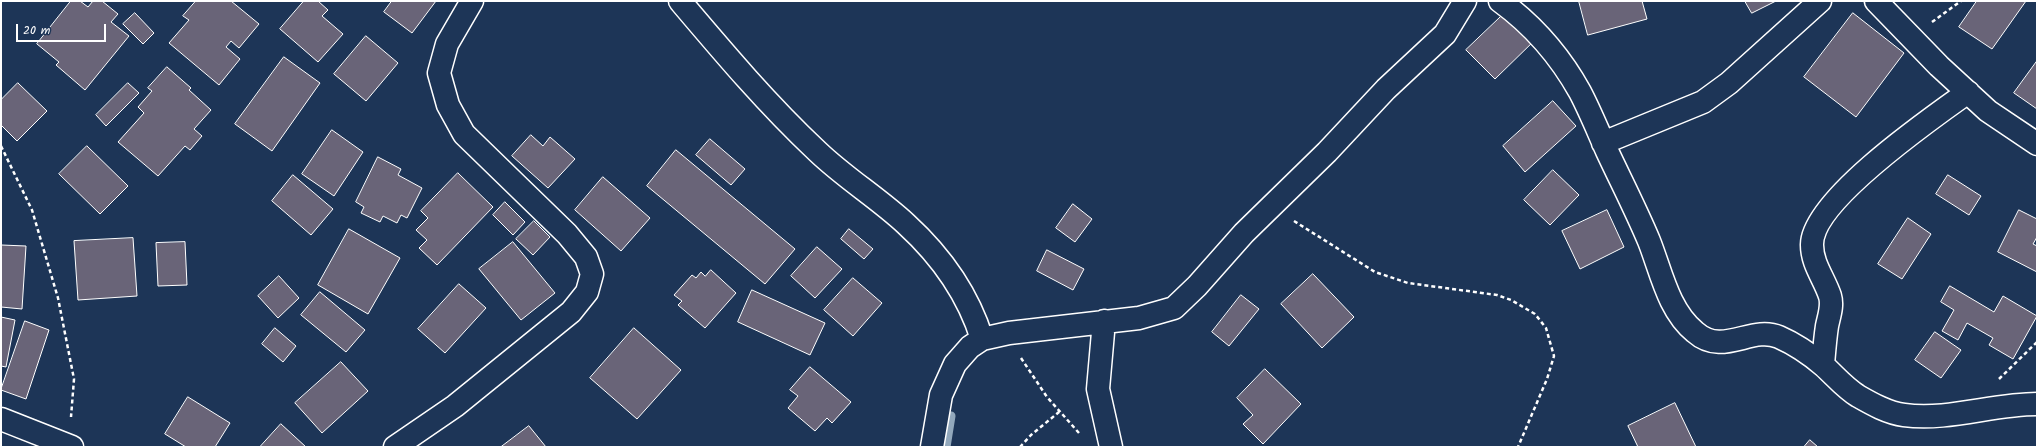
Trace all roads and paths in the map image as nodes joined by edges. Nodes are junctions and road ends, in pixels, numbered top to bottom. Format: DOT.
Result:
graph roads {
  1 [pos="472,1"];
  2 [pos="680,1"];
  3 [pos="1465,1"];
  4 [pos="1500,1"];
  5 [pos="1820,1"];
  6 [pos="1876,1"];
  7 [pos="1961,1"];
  8 [pos="1911,37"];
  9 [pos="1968,92"];
  10 [pos="1603,143"];
  11 [pos="2037,144"];
  12 [pos="1,146"];
  13 [pos="1272,206"];
  14 [pos="1104,321"];
  15 [pos="1008,333"];
  16 [pos="982,339"];
  17 [pos="2037,342"];
  18 [pos="1823,366"];
  19 [pos="1996,383"];
  20 [pos="2037,404"];
  21 [pos="1059,412"];
  22 [pos="1,419"];
  23 [pos="1084,438"];
  24 [pos="70,446"];
  25 [pos="395,447"];
  26 [pos="932,447"];
  27 [pos="1020,447"];
  28 [pos="1111,447"];
  29 [pos="1518,447"];
  1 -- 25 [label="street"];
  2 -- 16 [label="street"];
  3 -- 13 [label="street"];
  4 -- 10 [label="street"];
  5 -- 10 [label="street"];
  6 -- 8 [label="street"];
  7 -- 8 [label="path"];
  8 -- 9 [label="street"];
  9 -- 11 [label="street"];
  9 -- 18 [label="street"];
  10 -- 18 [label="street"];
  12 -- 24 [label="path"];
  13 -- 14 [label="street"];
  13 -- 29 [label="path"];
  14 -- 15 [label="street"];
  14 -- 28 [label="street"];
  15 -- 16 [label="street"];
  15 -- 21 [label="path"];
  16 -- 26 [label="street"];
  17 -- 19 [label="path"];
  18 -- 20 [label="street"];
  21 -- 23 [label="path"];
  21 -- 27 [label="path"];
  22 -- 24 [label="street"];
}
